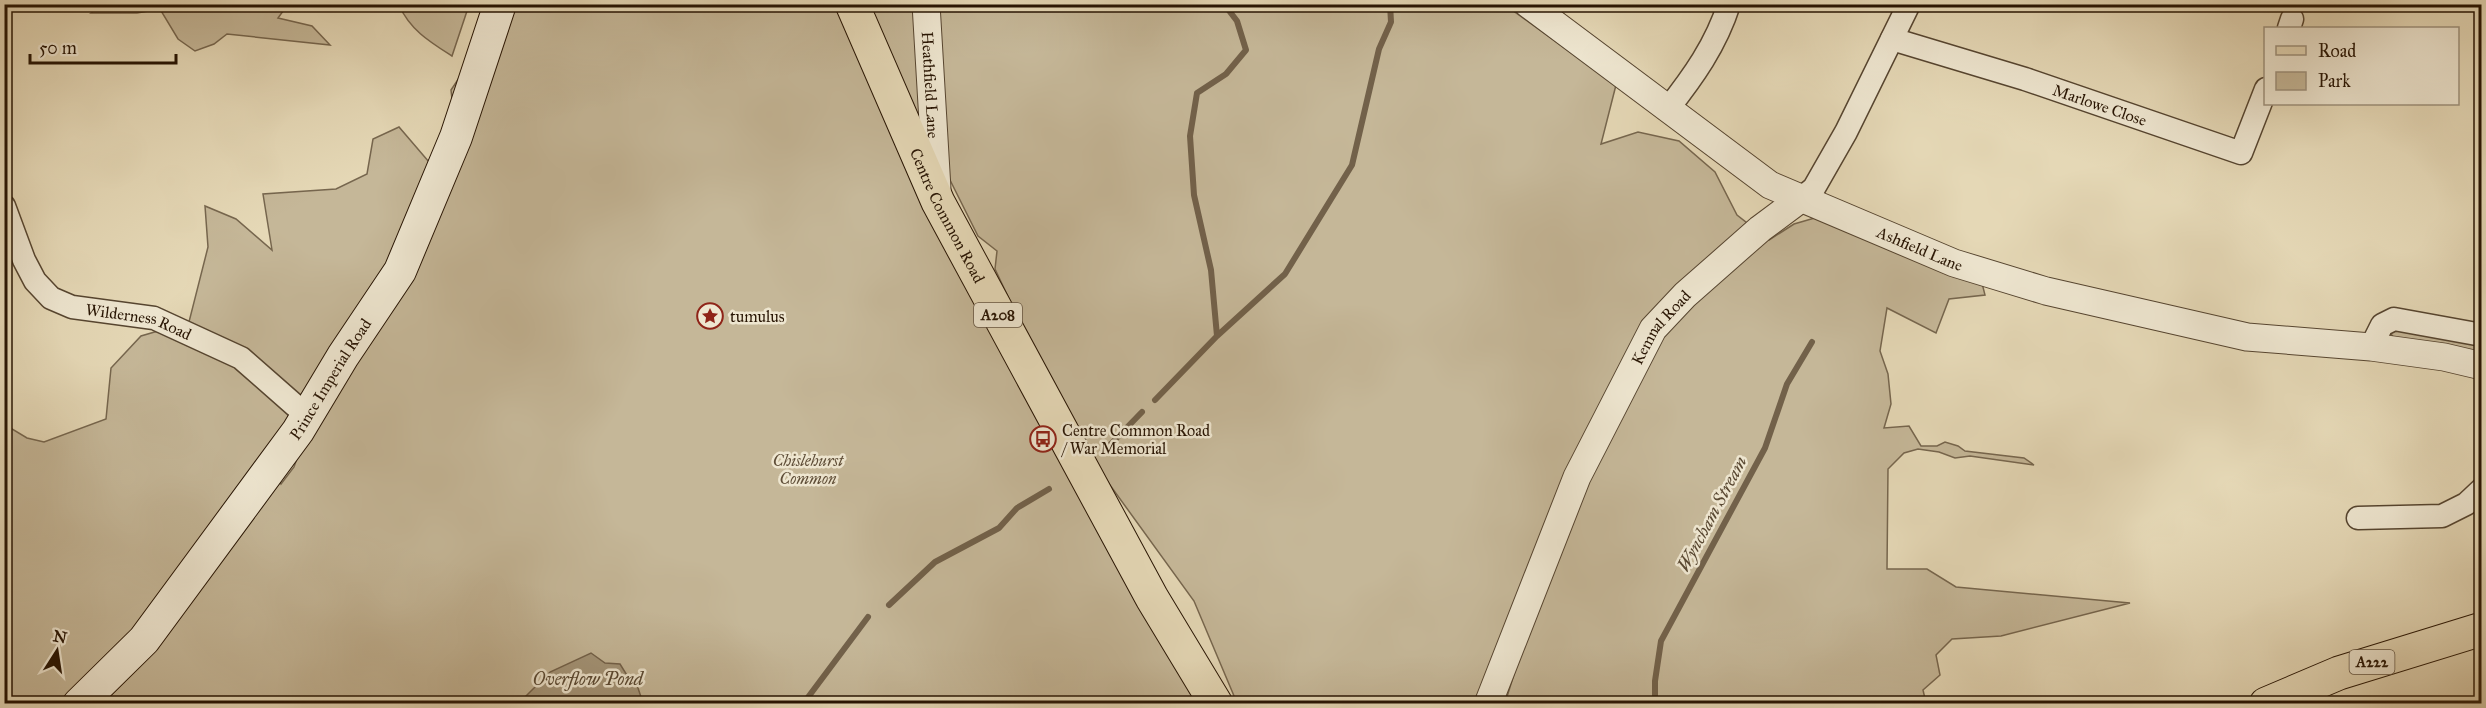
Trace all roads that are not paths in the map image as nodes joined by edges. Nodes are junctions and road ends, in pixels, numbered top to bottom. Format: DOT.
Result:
graph roads {
  1 [pos="500,4"];
  2 [pos="852,4"];
  3 [pos="926,4"];
  4 [pos="1528,4"];
  5 [pos="1729,4"];
  6 [pos="1909,4"];
  7 [pos="1892,39"];
  8 [pos="2264,92"];
  9 [pos="1667,110"];
  10 [pos="1799,200"];
  11 [pos="938,202"];
  12 [pos="4,206"];
  13 [pos="2481,335"];
  14 [pos="2371,347"];
  15 [pos="2481,366"];
  16 [pos="307,416"];
  17 [pos="2481,489"];
  18 [pos="2358,518"];
  19 [pos="2481,629"];
  20 [pos="79,704"];
  21 [pos="1216,704"];
  22 [pos="1488,704"];
  23 [pos="2266,704"];
  1 -- 16 [label="main road, Prince Imperial Road"];
  2 -- 11 [label="main road, Centre Common Road / A208"];
  3 -- 11 [label="street, Heathfield Lane"];
  4 -- 9 [label="street, Ashfield Lane"];
  5 -- 9 [label="street"];
  6 -- 7 [label="street, Kemnal Road"];
  7 -- 8 [label="street, Marlowe Close"];
  7 -- 10 [label="street, Kemnal Road"];
  9 -- 10 [label="street, Ashfield Lane"];
  10 -- 14 [label="street, Ashfield Lane"];
  10 -- 22 [label="street, Kemnal Road"];
  11 -- 21 [label="main road, Centre Common Road / A208"];
  12 -- 16 [label="street, Wilderness Road"];
  13 -- 14 [label="street"];
  14 -- 15 [label="street, Ashfield Lane"];
  16 -- 20 [label="main road, Prince Imperial Road"];
  17 -- 18 [label="street"];
  19 -- 23 [label="main road, A222"];
}
